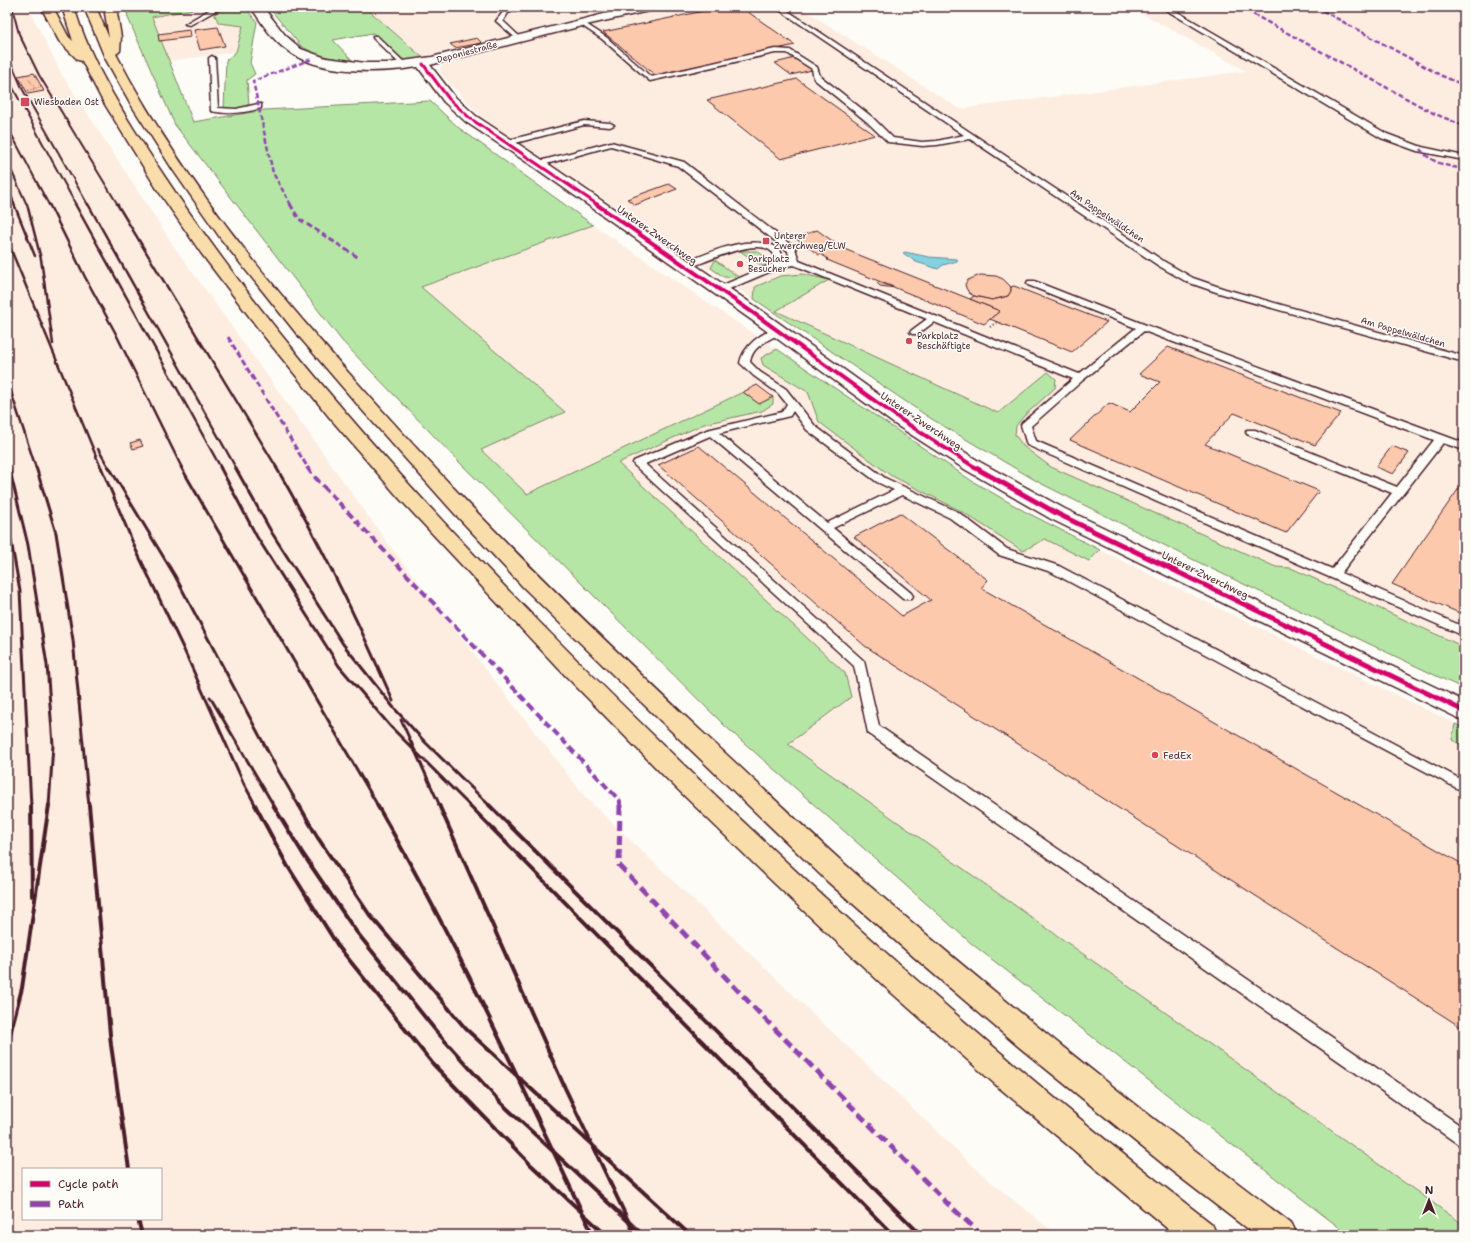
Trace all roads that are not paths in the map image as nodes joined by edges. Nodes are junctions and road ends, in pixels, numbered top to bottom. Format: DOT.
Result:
graph roads {
  1 [pos="47,7"];
  2 [pos="68,7"];
  3 [pos="90,7"];
  4 [pos="110,7"];
  5 [pos="219,7"];
  6 [pos="257,7"];
  7 [pos="522,7"];
  8 [pos="648,7"];
  9 [pos="778,7"];
  10 [pos="1164,7"];
  11 [pos="581,23"];
  12 [pos="188,24"];
  13 [pos="375,37"];
  14 [pos="519,38"];
  15 [pos="212,58"];
  16 [pos="113,62"];
  17 [pos="423,64"];
  18 [pos="90,65"];
  19 [pos="406,66"];
  20 [pos="258,106"];
  21 [pos="610,125"];
  22 [pos="971,136"];
  23 [pos="508,143"];
  24 [pos="1464,158"];
  25 [pos="539,164"];
  26 [pos="795,262"];
  27 [pos="778,265"];
  28 [pos="685,266"];
  29 [pos="1031,283"];
  30 [pos="719,290"];
  31 [pos="934,318"];
  32 [pos="1143,327"];
  33 [pos="778,331"];
  34 [pos="915,332"];
  35 [pos="1464,359"];
  36 [pos="1080,378"];
  37 [pos="792,405"];
  38 [pos="711,432"];
  39 [pos="1251,432"];
  40 [pos="1441,438"];
  41 [pos="1464,447"];
  42 [pos="903,490"];
  43 [pos="1398,490"];
  44 [pos="825,528"];
  45 [pos="1334,574"];
  46 [pos="906,596"];
  47 [pos="1464,632"];
  48 [pos="1464,711"];
  49 [pos="1464,787"];
  50 [pos="1464,1138"];
  51 [pos="1201,1235"];
  52 [pos="1281,1235"];
  1 -- 18 [label="highway"];
  2 -- 18 [label="highway"];
  3 -- 16 [label="highway"];
  4 -- 16 [label="highway"];
  5 -- 12 [label="lane"];
  6 -- 19 [label="street, Deponiestraße"];
  7 -- 14 [label="lane"];
  8 -- 11 [label="street, Deponiestraße"];
  9 -- 22 [label="lane, Am Pappelwäldchen"];
  10 -- 24 [label="lane"];
  11 -- 14 [label="street, Deponiestraße"];
  11 -- 22 [label="lane"];
  13 -- 19 [label="lane"];
  14 -- 17 [label="street, Deponiestraße"];
  15 -- 20 [label="lane"];
  16 -- 52 [label="highway"];
  17 -- 19 [label="street, Deponiestraße"];
  17 -- 23 [label="street, Unterer Zwerchweg"];
  18 -- 51 [label="highway"];
  21 -- 23 [label="lane"];
  22 -- 35 [label="lane, Am Pappelwäldchen"];
  23 -- 25 [label="street, Unterer Zwerchweg"];
  25 -- 26 [label="lane"];
  25 -- 28 [label="street, Unterer Zwerchweg"];
  26 -- 27 [label="lane"];
  26 -- 31 [label="lane"];
  27 -- 28 [label="lane"];
  27 -- 30 [label="lane"];
  28 -- 30 [label="street, Unterer Zwerchweg"];
  29 -- 32 [label="lane"];
  30 -- 33 [label="street, Unterer Zwerchweg"];
  31 -- 34 [label="lane"];
  31 -- 36 [label="lane"];
  32 -- 36 [label="lane"];
  32 -- 40 [label="lane"];
  33 -- 37 [label="lane"];
  33 -- 48 [label="street, Unterer Zwerchweg"];
  36 -- 45 [label="lane"];
  37 -- 38 [label="lane"];
  37 -- 42 [label="lane"];
  38 -- 44 [label="lane"];
  38 -- 50 [label="lane"];
  39 -- 43 [label="lane"];
  40 -- 41 [label="lane"];
  40 -- 43 [label="lane"];
  42 -- 44 [label="lane"];
  42 -- 49 [label="lane"];
  43 -- 45 [label="lane"];
  44 -- 46 [label="lane"];
  45 -- 47 [label="lane"];
}
